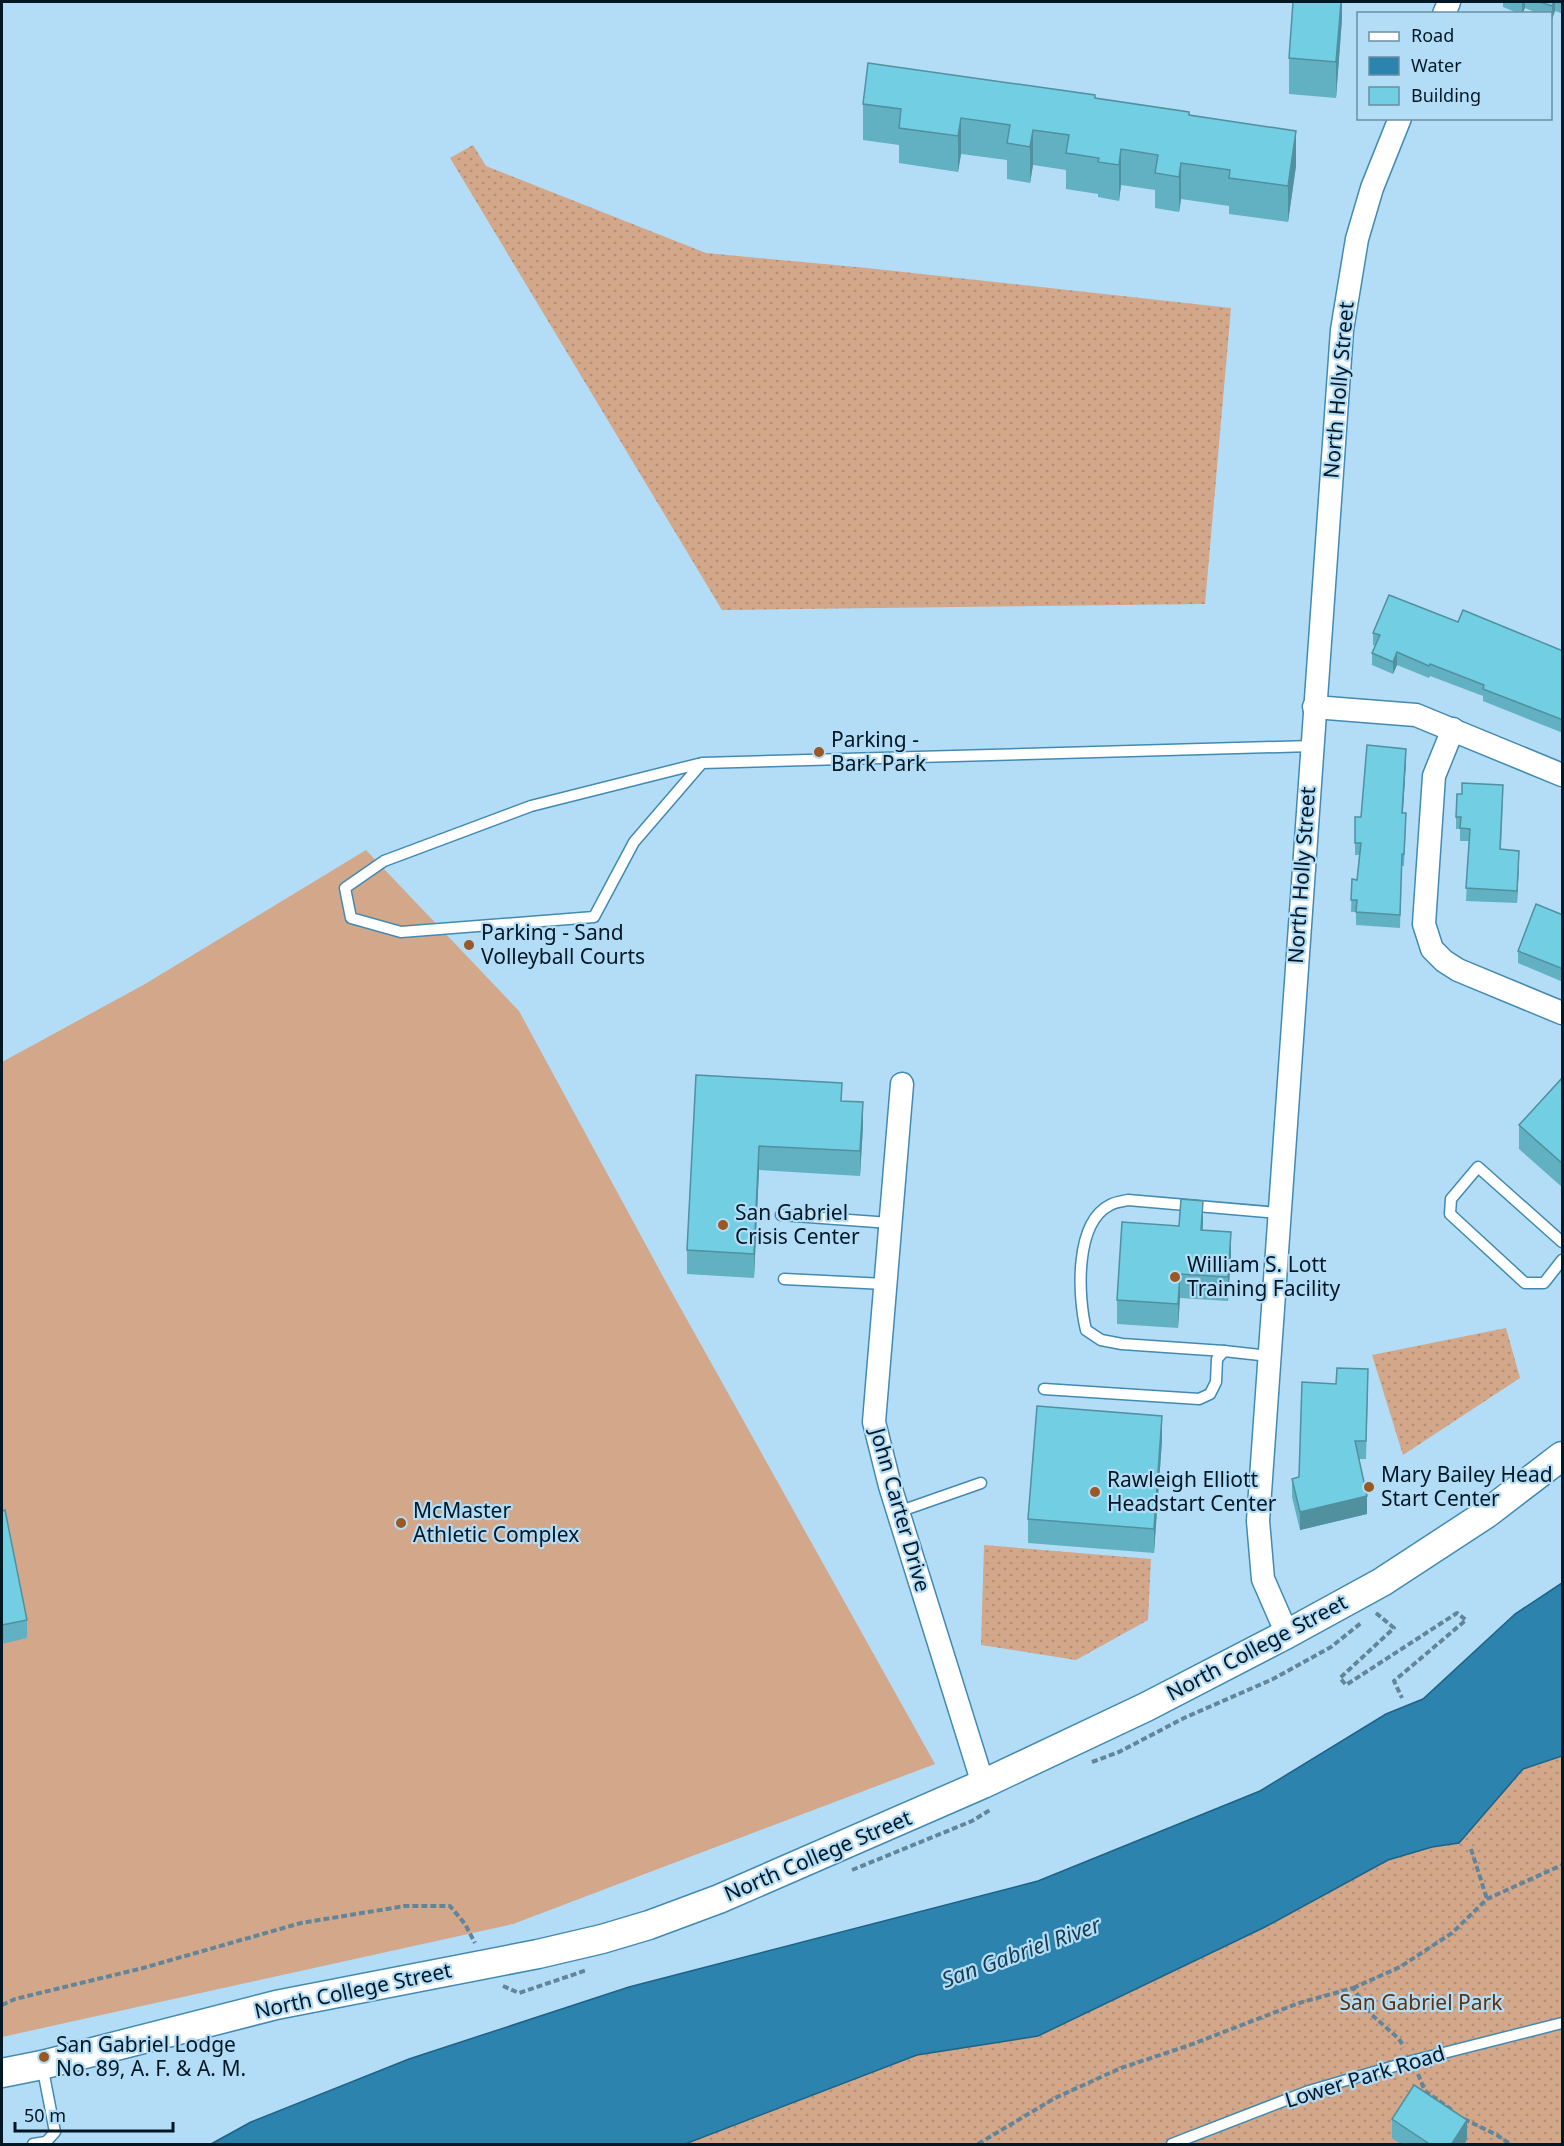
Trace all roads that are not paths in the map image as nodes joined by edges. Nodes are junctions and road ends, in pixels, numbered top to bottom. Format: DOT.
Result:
graph roads {
  1 [pos="1399,120"];
  2 [pos="1314,707"];
  3 [pos="1453,729"];
  4 [pos="1311,746"];
  5 [pos="702,763"];
  6 [pos="1563,775"];
  7 [pos="1563,1013"];
  8 [pos="902,1084"];
  9 [pos="1279,1214"];
  10 [pos="781,1215"];
  11 [pos="891,1223"];
  12 [pos="1563,1242"];
  13 [pos="1563,1260"];
  14 [pos="784,1279"];
  15 [pos="885,1284"];
  16 [pos="1224,1351"];
  17 [pos="1269,1356"];
  18 [pos="1044,1389"];
  19 [pos="1563,1456"];
  20 [pos="981,1483"];
  21 [pos="898,1512"];
  22 [pos="1287,1634"];
  23 [pos="991,1794"];
  24 [pos="1563,2023"];
  25 [pos="42,2065"];
  26 [pos="2,2073"];
  27 [pos="33,2145"];
  28 [pos="1172,2145"];
  1 -- 2 [label="street, North Holly Street"];
  2 -- 3 [label="street"];
  2 -- 4 [label="street, North Holly Street"];
  3 -- 6 [label="street"];
  3 -- 7 [label="street"];
  4 -- 5 [label="lane"];
  4 -- 9 [label="street, North Holly Street"];
  5 -- 5 [label="lane"];
  8 -- 11 [label="street, John Carter Drive"];
  9 -- 16 [label="lane"];
  9 -- 17 [label="street, North Holly Street"];
  10 -- 11 [label="lane"];
  11 -- 15 [label="street, John Carter Drive"];
  12 -- 13 [label="lane"];
  14 -- 15 [label="lane"];
  15 -- 21 [label="street, John Carter Drive"];
  16 -- 17 [label="lane"];
  16 -- 18 [label="lane"];
  17 -- 22 [label="street, North Holly Street"];
  19 -- 22 [label="street, North College Street"];
  20 -- 21 [label="lane"];
  21 -- 23 [label="street, John Carter Drive"];
  22 -- 23 [label="street, North College Street"];
  23 -- 25 [label="street, North College Street"];
  24 -- 28 [label="lane, Lower Park Road"];
  25 -- 26 [label="street, North College Street"];
  25 -- 27 [label="lane"];
}
